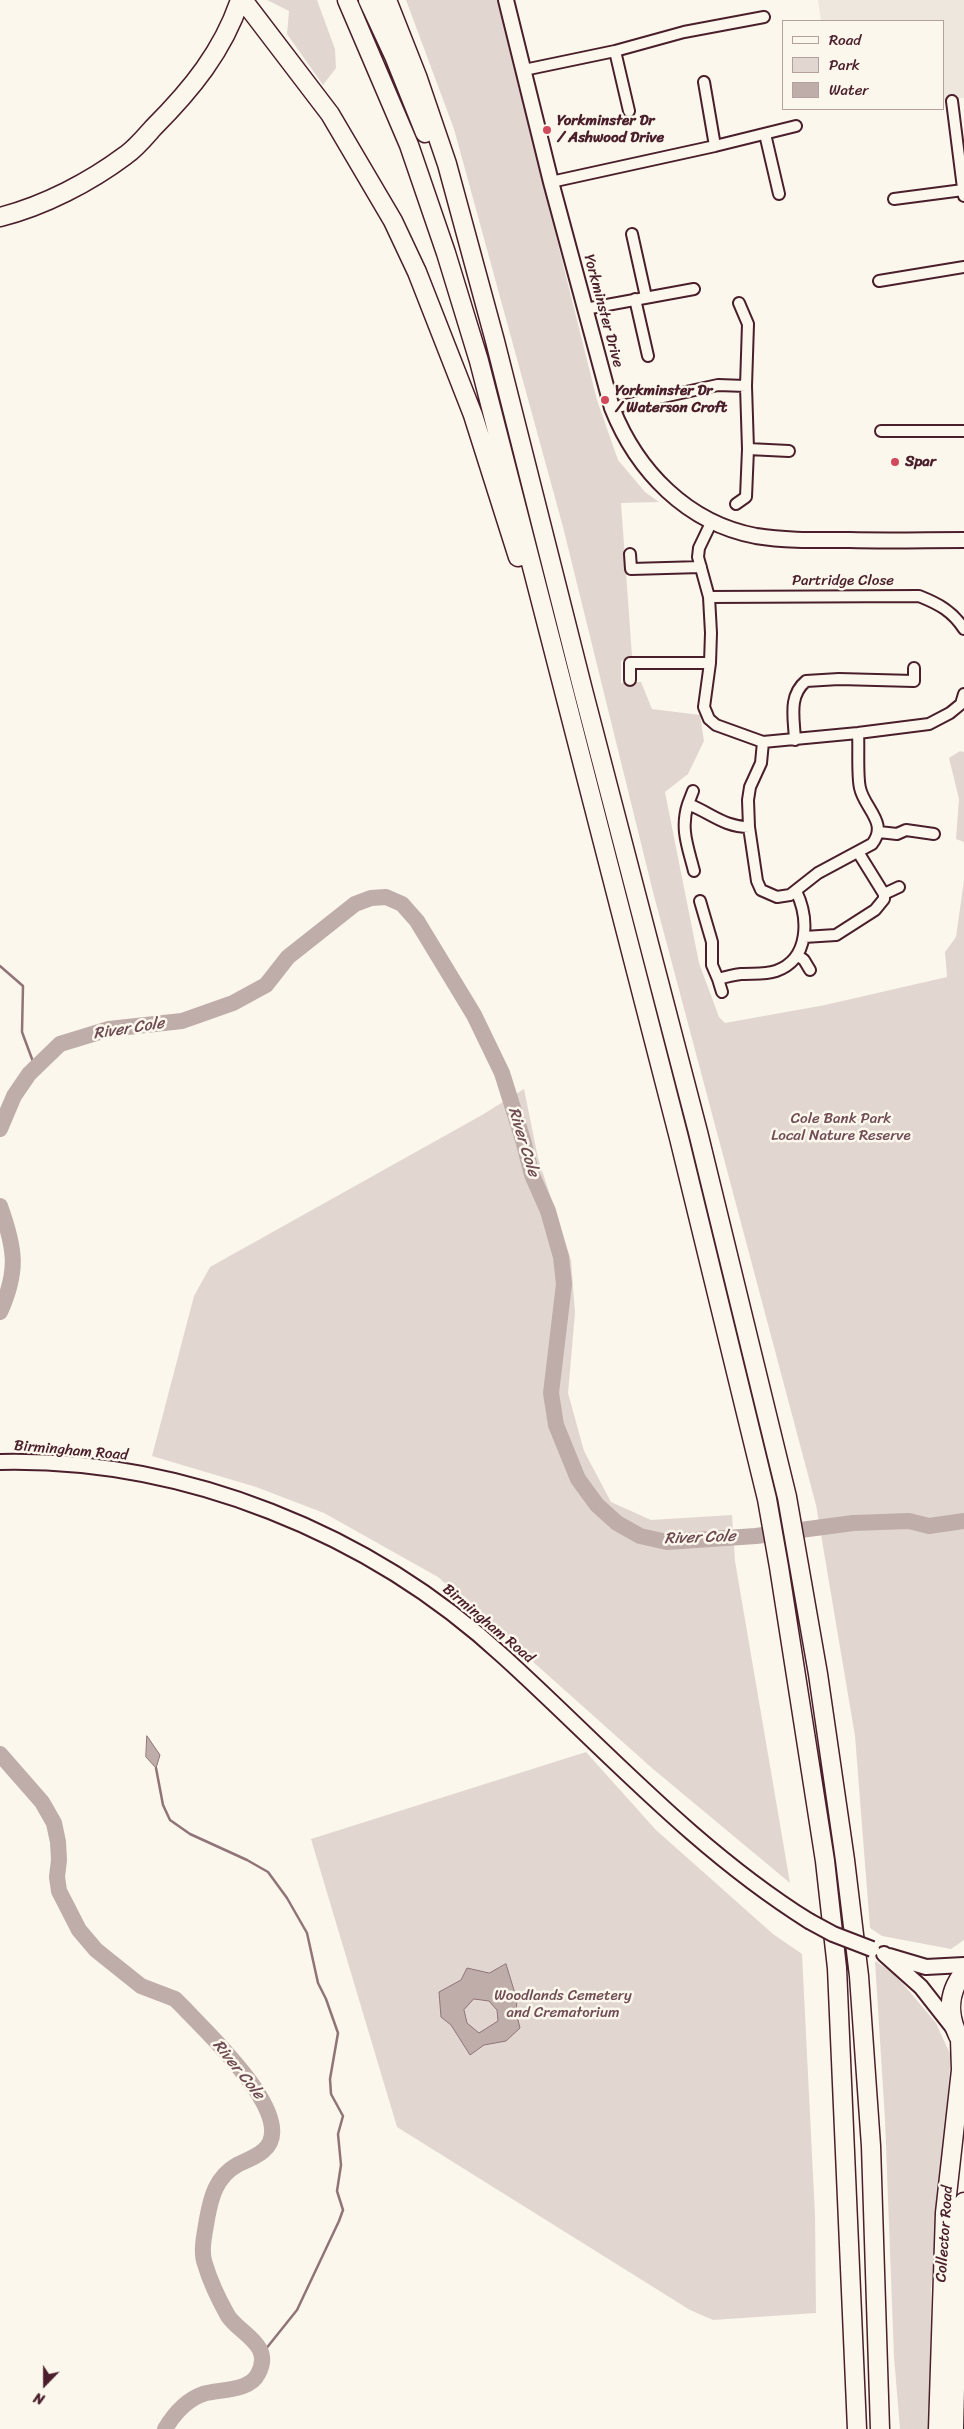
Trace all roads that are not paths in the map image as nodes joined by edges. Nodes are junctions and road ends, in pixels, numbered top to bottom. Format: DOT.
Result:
graph roads {
  1 [pos="242,0"];
  2 [pos="347,0"];
  3 [pos="368,0"];
  4 [pos="387,0"];
  5 [pos="506,0"];
  6 [pos="764,17"];
  7 [pos="615,51"];
  8 [pos="524,70"];
  9 [pos="704,82"];
  10 [pos="952,102"];
  11 [pos="629,111"];
  12 [pos="796,126"];
  13 [pos="766,134"];
  14 [pos="715,146"];
  15 [pos="551,182"];
  16 [pos="964,193"];
  17 [pos="779,194"];
  18 [pos="894,199"];
  19 [pos="0,217"];
  20 [pos="632,234"];
  21 [pos="964,267"];
  22 [pos="879,281"];
  23 [pos="694,289"];
  24 [pos="641,298"];
  25 [pos="739,303"];
  26 [pos="585,309"];
  27 [pos="495,341"];
  28 [pos="648,356"];
  29 [pos="746,386"];
  30 [pos="612,408"];
  31 [pos="880,431"];
  32 [pos="964,431"];
  33 [pos="748,449"];
  34 [pos="789,451"];
  35 [pos="736,504"];
  36 [pos="712,521"];
  37 [pos="964,540"];
  38 [pos="630,554"];
  39 [pos="701,567"];
  40 [pos="709,597"];
  41 [pos="964,629"];
  42 [pos="710,663"];
  43 [pos="914,668"];
  44 [pos="559,678"];
  45 [pos="630,680"];
  46 [pos="964,694"];
  47 [pos="962,704"];
  48 [pos="858,733"];
  49 [pos="795,740"];
  50 [pos="763,742"];
  51 [pos="692,791"];
  52 [pos="688,804"];
  53 [pos="749,827"];
  54 [pos="880,832"];
  55 [pos="934,834"];
  56 [pos="858,852"];
  57 [pos="694,871"];
  58 [pos="899,887"];
  59 [pos="796,891"];
  60 [pos="884,894"];
  61 [pos="700,901"];
  62 [pos="804,937"];
  63 [pos="797,955"];
  64 [pos="810,970"];
  65 [pos="718,979"];
  66 [pos="722,992"];
  67 [pos="0,1462"];
  68 [pos="878,1951"];
  69 [pos="964,1965"];
  70 [pos="964,1972"];
  71 [pos="959,2038"];
  72 [pos="964,2202"];
  73 [pos="856,2429"];
  74 [pos="880,2429"];
  75 [pos="938,2429"];
  76 [pos="954,2429"];
  1 -- 19 [label="highway"];
  1 -- 44 [label="highway"];
  2 -- 44 [label="highway"];
  3 -- 27 [label="highway"];
  4 -- 27 [label="highway"];
  5 -- 8 [label="main road, Yorkminster Drive"];
  6 -- 7 [label="street"];
  7 -- 8 [label="street"];
  7 -- 11 [label="street"];
  8 -- 15 [label="main road, Yorkminster Drive"];
  9 -- 14 [label="street"];
  10 -- 16 [label="street"];
  12 -- 13 [label="street"];
  13 -- 14 [label="street"];
  13 -- 17 [label="street"];
  14 -- 15 [label="street"];
  15 -- 26 [label="main road, Yorkminster Drive"];
  16 -- 18 [label="street"];
  20 -- 24 [label="street"];
  21 -- 22 [label="street"];
  23 -- 24 [label="street"];
  24 -- 26 [label="street"];
  24 -- 28 [label="street"];
  25 -- 29 [label="street"];
  26 -- 30 [label="main road, Yorkminster Drive"];
  27 -- 74 [label="highway"];
  29 -- 30 [label="street"];
  29 -- 33 [label="street"];
  30 -- 36 [label="main road, Yorkminster Drive"];
  31 -- 32 [label="street"];
  33 -- 34 [label="street"];
  33 -- 35 [label="street"];
  36 -- 37 [label="main road, Yorkminster Drive"];
  36 -- 39 [label="street"];
  38 -- 39 [label="street"];
  39 -- 40 [label="street"];
  40 -- 41 [label="street, Partridge Close"];
  40 -- 42 [label="street"];
  42 -- 45 [label="street"];
  42 -- 50 [label="street"];
  43 -- 49 [label="street"];
  44 -- 73 [label="highway"];
  46 -- 47 [label="street"];
  47 -- 48 [label="street"];
  48 -- 49 [label="street"];
  48 -- 54 [label="street"];
  49 -- 50 [label="street"];
  50 -- 53 [label="street"];
  51 -- 52 [label="street"];
  52 -- 53 [label="street"];
  52 -- 57 [label="street"];
  53 -- 59 [label="street"];
  54 -- 55 [label="street"];
  54 -- 56 [label="street"];
  56 -- 59 [label="street"];
  56 -- 60 [label="street"];
  58 -- 60 [label="street"];
  59 -- 62 [label="street"];
  60 -- 62 [label="street"];
  61 -- 65 [label="street"];
  62 -- 63 [label="street"];
  63 -- 64 [label="street"];
  63 -- 65 [label="street"];
  65 -- 66 [label="street"];
  67 -- 68 [label="main road, Birmingham Road, bridge"];
  68 -- 69 [label="main road, Birmingham Road"];
  68 -- 71 [label="main road, Birmingham Road"];
  70 -- 71 [label="highway, Collector Road"];
  71 -- 75 [label="highway, Collector Road"];
  72 -- 76 [label="highway, Collector Road"];
}
